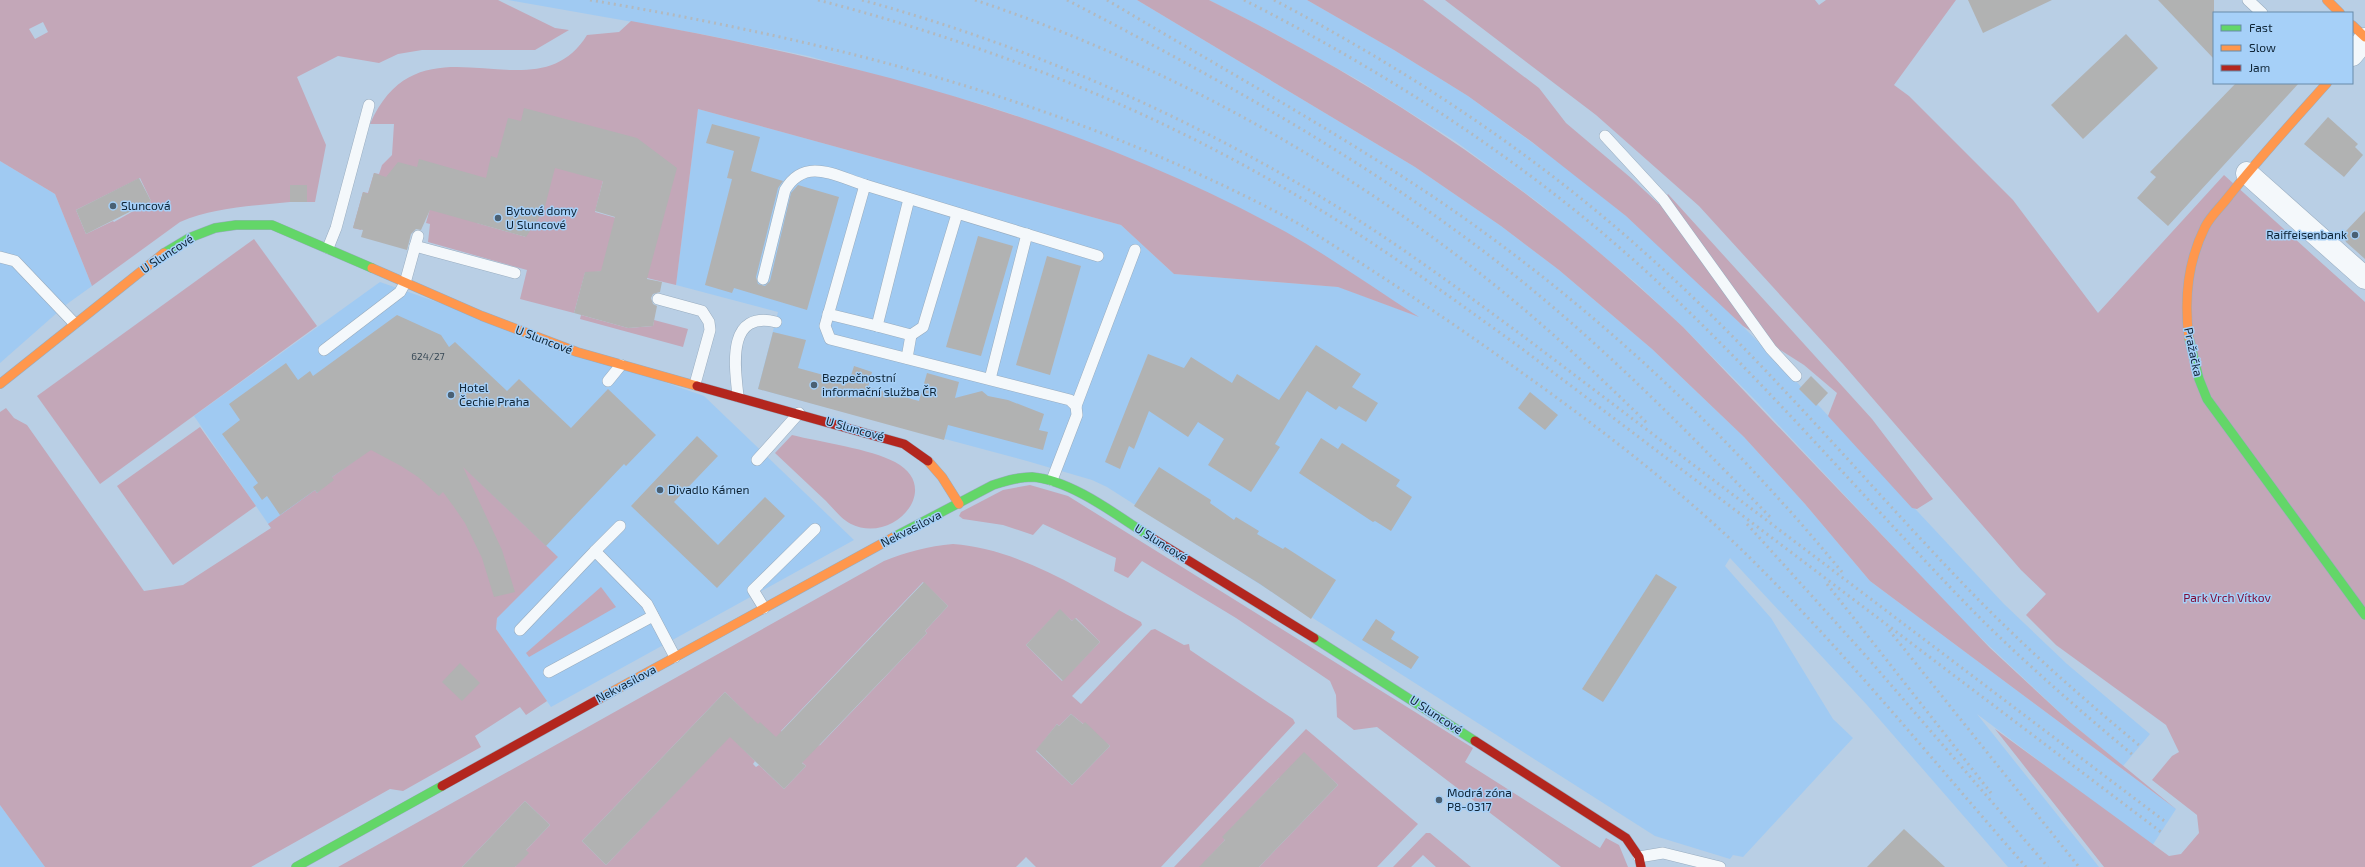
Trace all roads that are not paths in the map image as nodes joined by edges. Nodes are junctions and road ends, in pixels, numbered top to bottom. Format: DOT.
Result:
graph roads {
  1 [pos="2248,0"];
  2 [pos="2327,0"];
  3 [pos="2261,12"];
  4 [pos="2339,12"];
  5 [pos="2353,25"];
  6 [pos="2353,36"];
  7 [pos="2365,38"];
  8 [pos="2353,54"];
  9 [pos="2326,84"];
  10 [pos="370,105"];
  11 [pos="1605,136"];
  12 [pos="2247,173"];
  13 [pos="865,185"];
  14 [pos="909,199"];
  15 [pos="957,214"];
  16 [pos="1027,234"];
  17 [pos="328,248"];
  18 [pos="1135,250"];
  19 [pos="1098,256"];
  20 [pos="0,258"];
  21 [pos="515,273"];
  22 [pos="2365,278"];
  23 [pos="763,279"];
  24 [pos="405,283"];
  25 [pos="658,299"];
  26 [pos="828,314"];
  27 [pos="776,322"];
  28 [pos="74,323"];
  29 [pos="876,326"];
  30 [pos="911,334"];
  31 [pos="324,350"];
  32 [pos="907,358"];
  33 [pos="621,365"];
  34 [pos="1796,376"];
  35 [pos="990,379"];
  36 [pos="608,381"];
  37 [pos="0,384"];
  38 [pos="694,384"];
  39 [pos="738,396"];
  40 [pos="1076,406"];
  41 [pos="799,413"];
  42 [pos="757,460"];
  43 [pos="1052,480"];
  44 [pos="959,504"];
  45 [pos="620,526"];
  46 [pos="816,529"];
  47 [pos="595,551"];
  48 [pos="764,608"];
  49 [pos="2365,615"];
  50 [pos="653,616"];
  51 [pos="520,630"];
  52 [pos="675,657"];
  53 [pos="549,672"];
  54 [pos="1640,862"];
  55 [pos="296,867"];
  56 [pos="1720,867"];
  1 -- 3 [label="lane"];
  2 -- 4 [label="street"];
  5 -- 7 [label="street"];
  6 -- 7 [label="lane"];
  7 -- 8 [label="street"];
  9 -- 12 [label="street, Pražačka"];
  10 -- 17 [label="lane"];
  11 -- 34 [label="lane"];
  12 -- 22 [label="street"];
  12 -- 49 [label="street, Pražačka"];
  13 -- 14 [label="lane"];
  13 -- 23 [label="lane"];
  13 -- 26 [label="lane"];
  14 -- 15 [label="lane"];
  14 -- 29 [label="lane"];
  15 -- 16 [label="lane"];
  15 -- 30 [label="lane"];
  16 -- 19 [label="lane"];
  16 -- 35 [label="lane"];
  17 -- 24 [label="street, U Sluncové"];
  17 -- 28 [label="street, U Sluncové"];
  18 -- 40 [label="lane"];
  20 -- 28 [label="lane"];
  21 -- 24 [label="lane"];
  24 -- 31 [label="lane"];
  24 -- 33 [label="street, U Sluncové"];
  25 -- 38 [label="lane"];
  26 -- 29 [label="lane"];
  26 -- 32 [label="lane"];
  27 -- 39 [label="lane"];
  28 -- 37 [label="street, U Sluncové"];
  29 -- 30 [label="lane"];
  30 -- 32 [label="lane"];
  32 -- 35 [label="lane"];
  33 -- 36 [label="lane"];
  33 -- 38 [label="street, U Sluncové"];
  35 -- 40 [label="lane"];
  38 -- 39 [label="street, U Sluncové"];
  39 -- 41 [label="street, U Sluncové"];
  40 -- 43 [label="lane"];
  41 -- 42 [label="lane"];
  41 -- 44 [label="street, U Sluncové"];
  43 -- 44 [label="street, U Sluncové"];
  43 -- 54 [label="street, U Sluncové"];
  44 -- 48 [label="street, Nekvasilova"];
  45 -- 47 [label="lane"];
  46 -- 48 [label="lane"];
  47 -- 50 [label="lane"];
  47 -- 51 [label="lane"];
  48 -- 52 [label="street, Nekvasilova"];
  50 -- 52 [label="lane"];
  50 -- 53 [label="lane"];
  52 -- 55 [label="street, Nekvasilova"];
  54 -- 56 [label="lane"];
}
